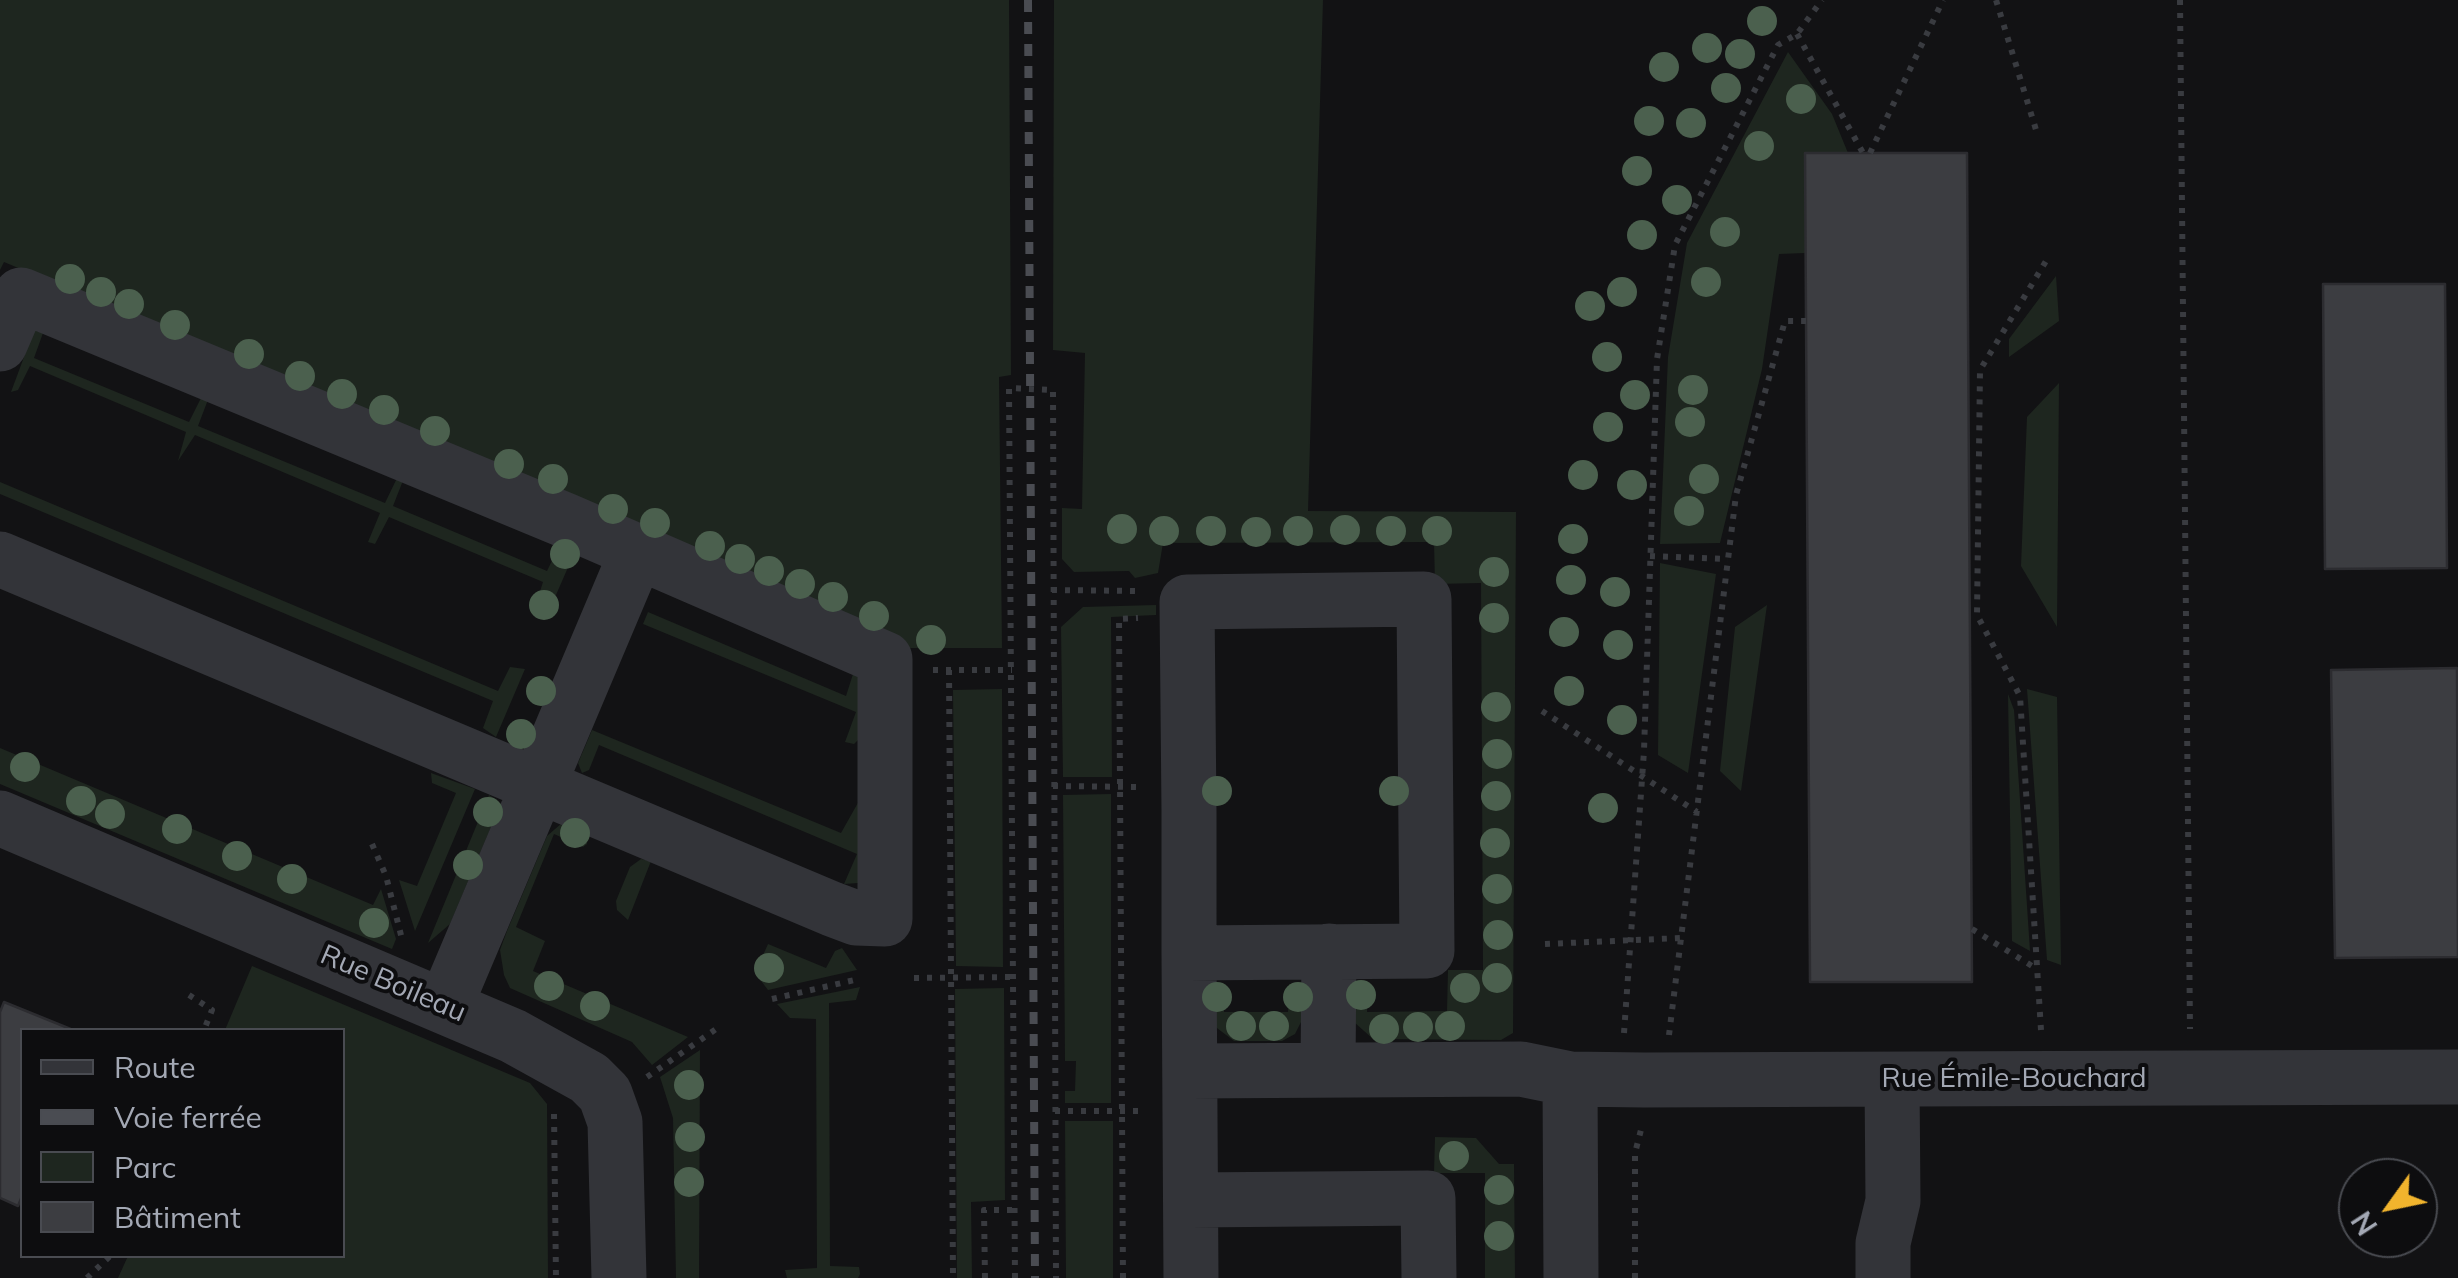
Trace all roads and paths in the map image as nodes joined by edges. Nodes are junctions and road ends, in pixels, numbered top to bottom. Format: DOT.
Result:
graph roads {
  1 [pos="1822,0"];
  2 [pos="1944,0"];
  3 [pos="1996,0"];
  4 [pos="2180,0"];
  5 [pos="1796,34"];
  6 [pos="2037,133"];
  7 [pos="2046,261"];
  8 [pos="1806,321"];
  9 [pos="0,344"];
  10 [pos="637,552"];
  11 [pos="1650,556"];
  12 [pos="0,559"];
  13 [pos="1728,559"];
  14 [pos="1052,590"];
  15 [pos="1150,590"];
  16 [pos="1119,618"];
  17 [pos="929,670"];
  18 [pos="949,670"];
  19 [pos="1012,670"];
  20 [pos="1542,711"];
  21 [pos="1642,776"];
  22 [pos="1052,786"];
  23 [pos="539,787"];
  24 [pos="1120,787"];
  25 [pos="1148,787"];
  26 [pos="1697,812"];
  27 [pos="0,818"];
  28 [pos="372,844"];
  29 [pos="1972,929"];
  30 [pos="1682,938"];
  31 [pos="1630,940"];
  32 [pos="1545,944"];
  33 [pos="1329,951"];
  34 [pos="1189,953"];
  35 [pos="404,954"];
  36 [pos="2038,970"];
  37 [pos="952,976"];
  38 [pos="1013,977"];
  39 [pos="914,978"];
  40 [pos="859,979"];
  41 [pos="190,995"];
  42 [pos="772,999"];
  43 [pos="445,1006"];
  44 [pos="719,1027"];
  45 [pos="205,1028"];
  46 [pos="1669,1036"];
  47 [pos="2190,1038"];
  48 [pos="1623,1043"];
  49 [pos="1328,1069"];
  50 [pos="1190,1070"];
  51 [pos="650,1076"];
  52 [pos="2458,1076"];
  53 [pos="1570,1079"];
  54 [pos="1892,1080"];
  55 [pos="2043,1080"];
  56 [pos="553,1098"];
  57 [pos="1055,1111"];
  58 [pos="1121,1111"];
  59 [pos="1152,1111"];
  60 [pos="1642,1140"];
  61 [pos="1191,1200"];
  62 [pos="1014,1210"];
  63 [pos="108,1258"];
  64 [pos="87,1278"];
  65 [pos="556,1278"];
  66 [pos="620,1278"];
  67 [pos="953,1278"];
  68 [pos="984,1278"];
  69 [pos="1015,1278"];
  70 [pos="1056,1278"];
  71 [pos="1123,1278"];
  72 [pos="1191,1278"];
  73 [pos="1429,1278"];
  74 [pos="1571,1278"];
  75 [pos="1636,1278"];
  76 [pos="1883,1278"];
  1 -- 5 [label="path"];
  2 -- 5 [label="path"];
  3 -- 6 [label="path"];
  4 -- 47 [label="path"];
  5 -- 11 [label="path"];
  7 -- 36 [label="path"];
  8 -- 13 [label="path"];
  9 -- 10 [label="street"];
  10 -- 23 [label="street"];
  10 -- 23 [label="street"];
  11 -- 13 [label="path"];
  11 -- 21 [label="path"];
  12 -- 23 [label="street"];
  13 -- 26 [label="path"];
  14 -- 15 [label="path"];
  14 -- 19 [label="path"];
  14 -- 22 [label="path"];
  16 -- 24 [label="path"];
  17 -- 18 [label="path"];
  18 -- 19 [label="path"];
  18 -- 37 [label="path"];
  19 -- 38 [label="path"];
  20 -- 21 [label="path"];
  21 -- 26 [label="path"];
  21 -- 31 [label="path"];
  22 -- 24 [label="path"];
  22 -- 57 [label="path"];
  23 -- 43 [label="street"];
  24 -- 25 [label="path"];
  24 -- 58 [label="path"];
  26 -- 30 [label="path"];
  27 -- 43 [label="street, Rue Boileau"];
  28 -- 35 [label="path"];
  29 -- 36 [label="path"];
  30 -- 31 [label="path"];
  30 -- 46 [label="path"];
  31 -- 32 [label="path"];
  31 -- 48 [label="path"];
  33 -- 34 [label="street"];
  33 -- 34 [label="street"];
  33 -- 49 [label="street"];
  34 -- 50 [label="street"];
  36 -- 55 [label="path"];
  37 -- 38 [label="path"];
  37 -- 39 [label="path"];
  37 -- 67 [label="path"];
  38 -- 62 [label="path"];
  40 -- 42 [label="path"];
  41 -- 45 [label="path"];
  43 -- 66 [label="street, Rue Boileau"];
  44 -- 51 [label="path"];
  49 -- 50 [label="street, Rue Émile-Bouchard"];
  49 -- 53 [label="street, Rue Émile-Bouchard"];
  50 -- 61 [label="street"];
  52 -- 55 [label="street, Rue Émile-Bouchard"];
  53 -- 54 [label="street, Rue Émile-Bouchard"];
  53 -- 74 [label="street"];
  54 -- 55 [label="street, Rue Émile-Bouchard"];
  54 -- 76 [label="street"];
  56 -- 65 [label="path"];
  57 -- 58 [label="path"];
  57 -- 70 [label="path"];
  58 -- 59 [label="path"];
  58 -- 71 [label="path"];
  60 -- 75 [label="path"];
  61 -- 72 [label="street"];
  61 -- 73 [label="street"];
  62 -- 68 [label="path"];
  62 -- 69 [label="path"];
  63 -- 64 [label="path"];
}
